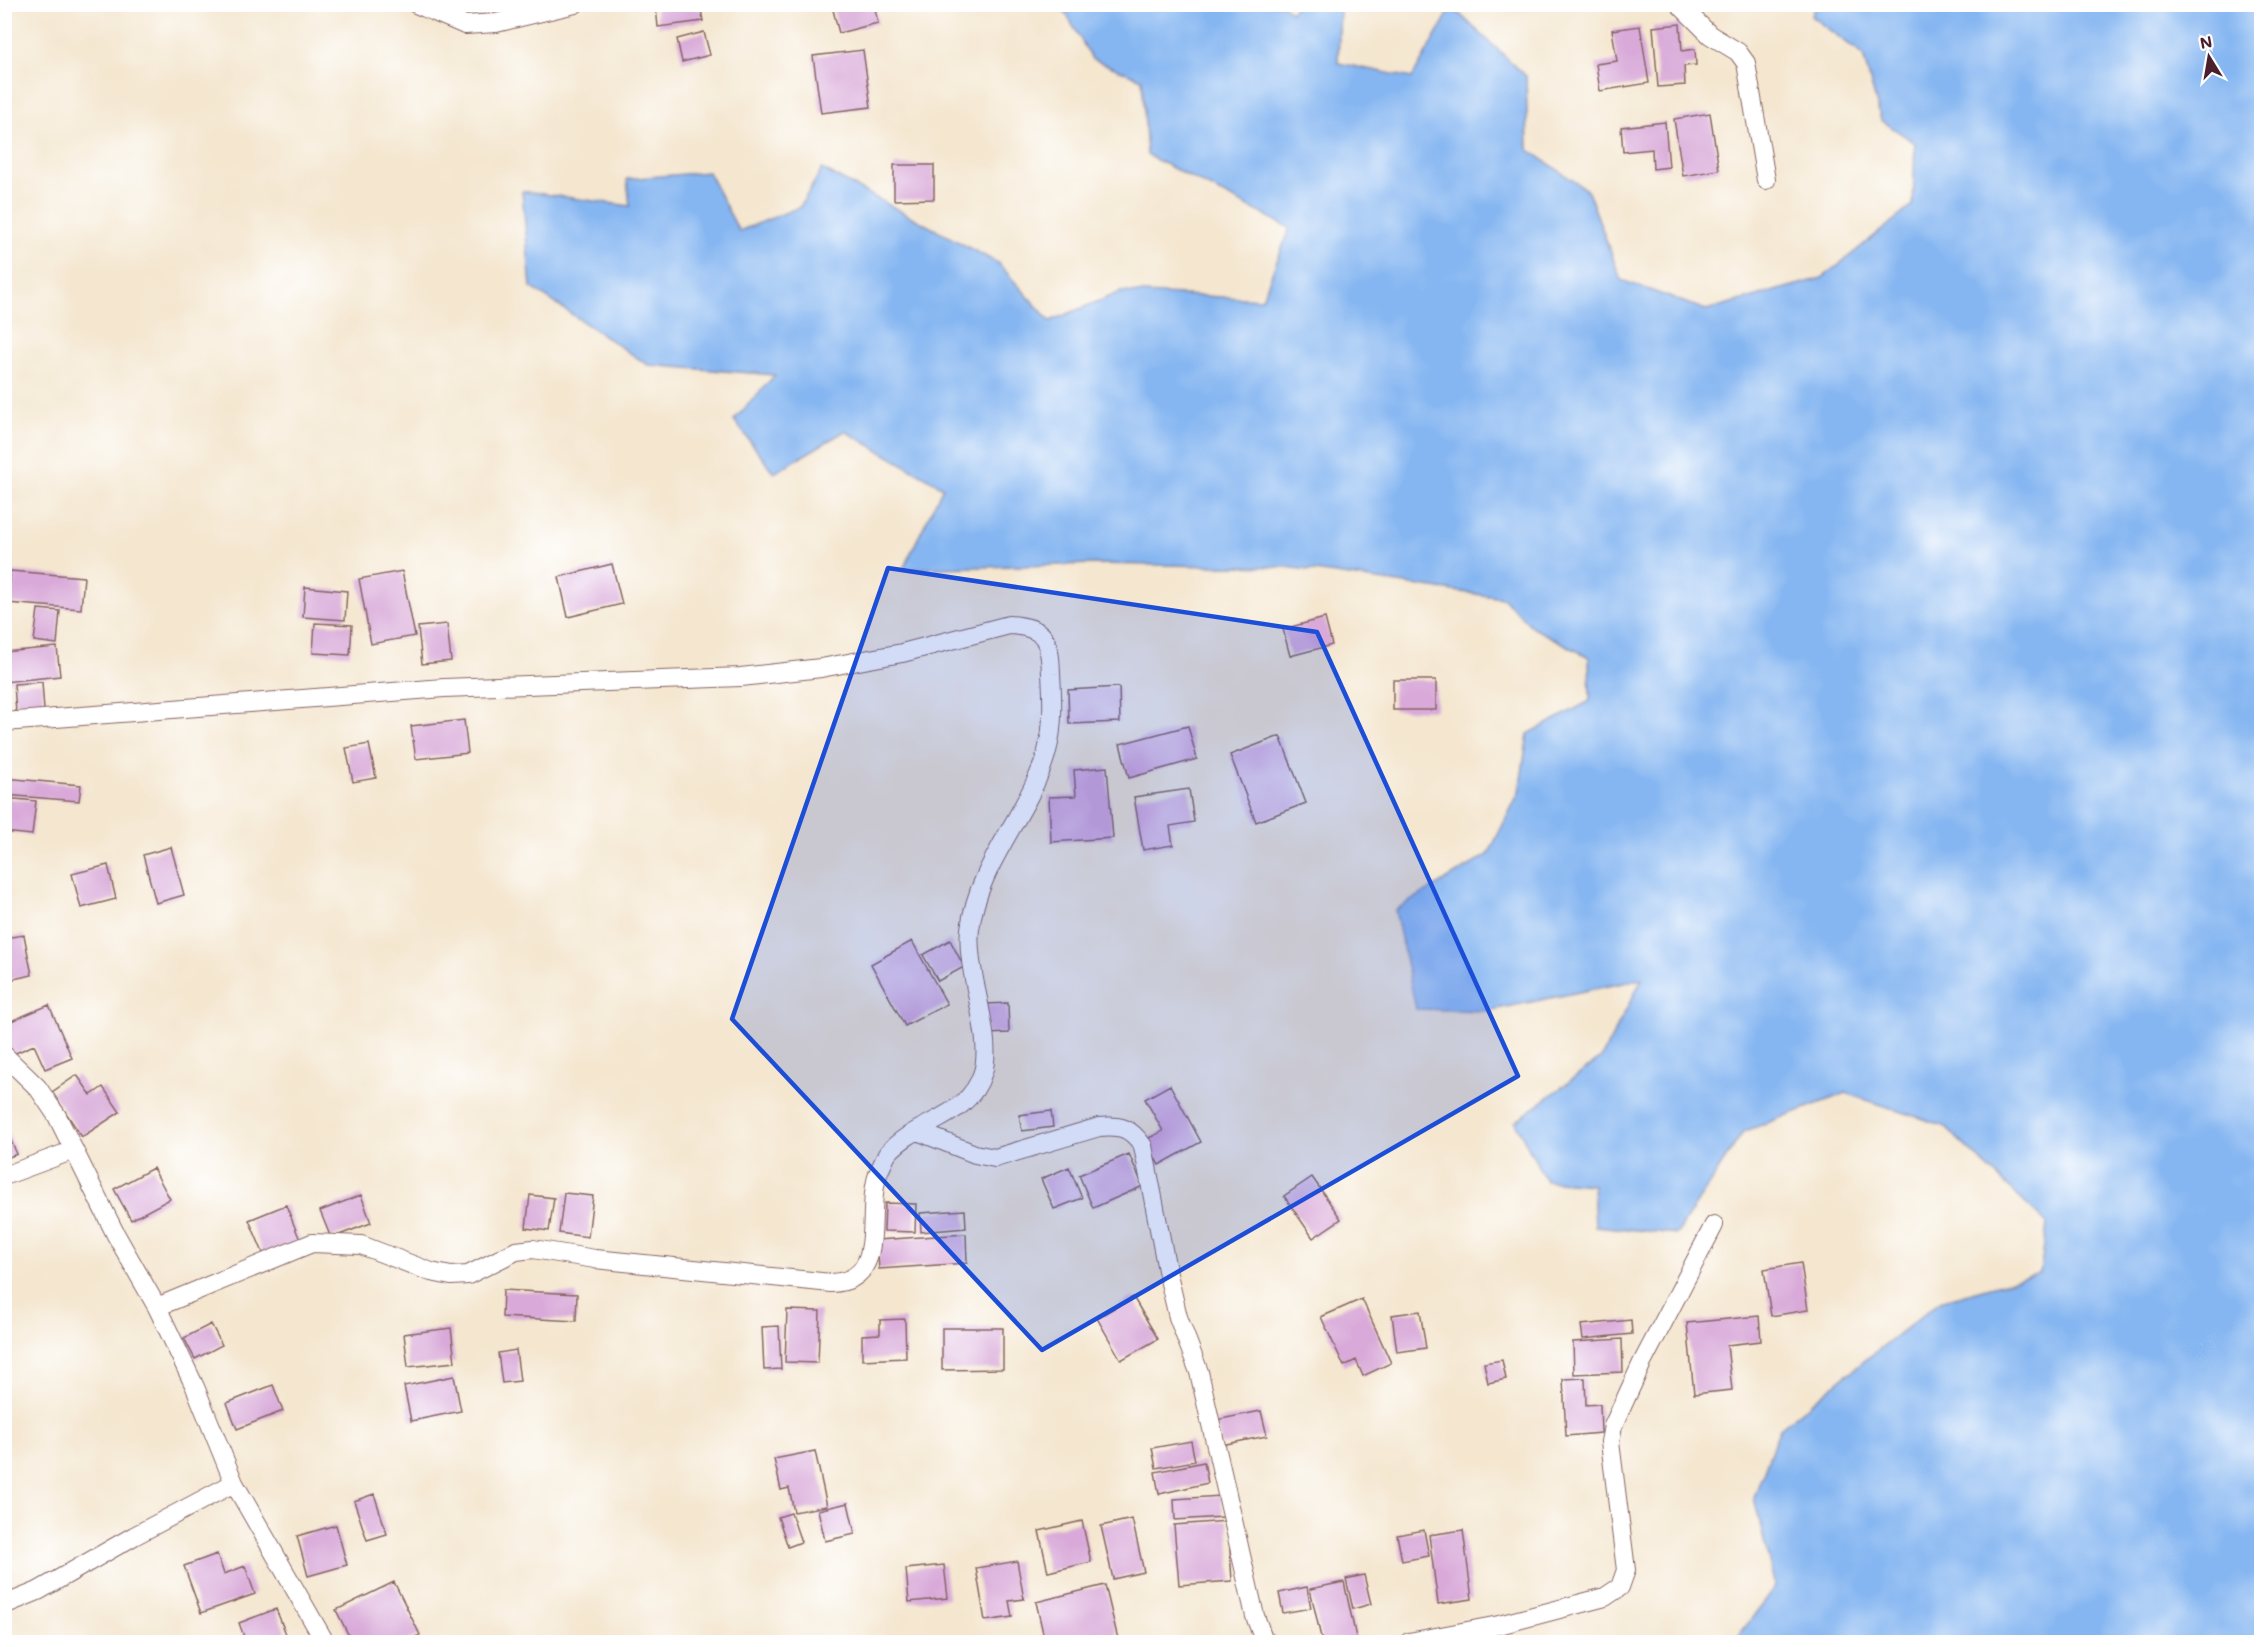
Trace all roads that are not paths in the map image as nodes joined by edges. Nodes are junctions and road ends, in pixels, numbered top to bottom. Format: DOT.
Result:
graph roads {
  1 [pos="416,4"];
  2 [pos="575,4"];
  3 [pos="1679,4"];
  4 [pos="1766,180"];
  5 [pos="4,722"];
  6 [pos="4,1055"];
  7 [pos="917,1131"];
  8 [pos="74,1150"];
  9 [pos="4,1176"];
  10 [pos="1714,1225"];
  11 [pos="158,1307"];
  12 [pos="234,1483"];
  13 [pos="4,1605"];
  14 [pos="325,1642"];
  15 [pos="1268,1642"];
  16 [pos="1409,1642"];
  1 -- 2 [label="street"];
  3 -- 4 [label="street"];
  5 -- 7 [label="street"];
  6 -- 8 [label="street"];
  7 -- 11 [label="street"];
  7 -- 15 [label="street"];
  8 -- 9 [label="street"];
  8 -- 11 [label="street"];
  10 -- 16 [label="street"];
  11 -- 12 [label="street"];
  12 -- 13 [label="street"];
  12 -- 14 [label="street"];
}
